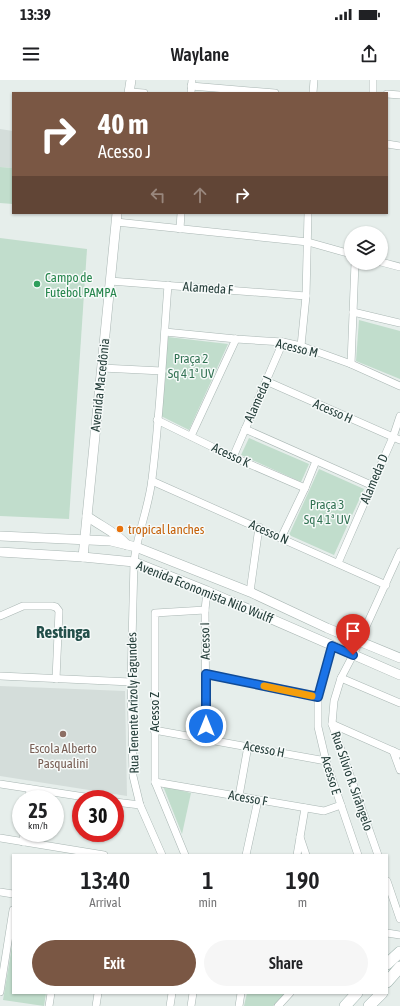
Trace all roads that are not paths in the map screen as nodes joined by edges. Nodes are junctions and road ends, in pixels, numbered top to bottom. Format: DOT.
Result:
graph roads {
  1 [pos="131,80"];
  2 [pos="314,80"];
  3 [pos="373,80"];
  4 [pos="191,86"];
  5 [pos="130,92"];
  6 [pos="263,92"];
  7 [pos="313,92"];
  8 [pos="373,92"];
  9 [pos="388,94"];
  10 [pos="400,95"];
  11 [pos="388,144"];
  12 [pos="400,146"];
  13 [pos="181,214"];
  14 [pos="308,214"];
  15 [pos="116,217"];
  16 [pos="180,229"];
  17 [pos="308,242"];
  18 [pos="344,252"];
  19 [pos="388,264"];
  20 [pos="400,267"];
  21 [pos="355,270"];
  22 [pos="110,281"];
  23 [pos="168,285"];
  24 [pos="306,296"];
  25 [pos="353,312"];
  26 [pos="400,323"];
  27 [pos="165,332"];
  28 [pos="236,339"];
  29 [pos="283,342"];
  30 [pos="301,346"];
  31 [pos="351,364"];
  32 [pos="102,368"];
  33 [pos="162,371"];
  34 [pos="266,381"];
  35 [pos="400,386"];
  36 [pos="400,416"];
  37 [pos="158,420"];
  38 [pos="245,429"];
  39 [pos="191,436"];
  40 [pos="392,437"];
  41 [pos="400,440"];
  42 [pos="233,457"];
  43 [pos="316,461"];
  44 [pos="152,481"];
  45 [pos="372,485"];
  46 [pos="305,488"];
  47 [pos="87,516"];
  48 [pos="259,528"];
  49 [pos="0,536"];
  50 [pos="281,538"];
  51 [pos="84,539"];
  52 [pos="132,546"];
  53 [pos="0,552"];
  54 [pos="400,552"];
  55 [pos="83,557"];
  56 [pos="134,562"];
  57 [pos="338,562"];
  58 [pos="386,585"];
  59 [pos="207,591"];
  60 [pos="250,592"];
  61 [pos="205,610"];
  62 [pos="0,616"];
  63 [pos="359,641"];
  64 [pos="332,646"];
  65 [pos="353,655"];
  66 [pos="400,658"];
  67 [pos="206,674"];
  68 [pos="400,675"];
  69 [pos="0,676"];
  70 [pos="341,678"];
  71 [pos="56,679"];
  72 [pos="131,682"];
  73 [pos="318,697"];
  74 [pos="400,703"];
  75 [pos="332,724"];
  76 [pos="154,730"];
  77 [pos="206,739"];
  78 [pos="248,746"];
  79 [pos="396,753"];
  80 [pos="326,761"];
  81 [pos="400,770"];
  82 [pos="154,782"];
  83 [pos="0,784"];
  84 [pos="30,789"];
  85 [pos="72,795"];
  86 [pos="239,796"];
  87 [pos="258,800"];
  88 [pos="124,803"];
  89 [pos="140,805"];
  90 [pos="341,805"];
  91 [pos="305,808"];
  92 [pos="300,837"];
  93 [pos="0,838"];
  94 [pos="12,840"];
  95 [pos="23,842"];
  96 [pos="49,846"];
  97 [pos="48,854"];
  98 [pos="98,854"];
  99 [pos="162,854"];
  100 [pos="185,854"];
  101 [pos="246,854"];
  102 [pos="297,854"];
  103 [pos="306,854"];
  104 [pos="358,854"];
  105 [pos="378,854"];
  106 [pos="388,884"];
  107 [pos="0,892"];
  108 [pos="12,894"];
  109 [pos="12,916"];
  110 [pos="400,918"];
  111 [pos="388,933"];
  112 [pos="400,935"];
  113 [pos="400,952"];
  114 [pos="388,963"];
  115 [pos="400,967"];
  116 [pos="400,976"];
  117 [pos="388,981"];
  118 [pos="388,987"];
  119 [pos="0,992"];
  120 [pos="51,994"];
  121 [pos="98,994"];
  122 [pos="172,994"];
  123 [pos="193,994"];
  124 [pos="241,994"];
  125 [pos="289,994"];
  126 [pos="356,994"];
  127 [pos="380,994"];
  128 [pos="49,1006"];
  129 [pos="96,1006"];
  130 [pos="170,1006"];
  131 [pos="190,1006"];
  132 [pos="239,1006"];
  133 [pos="278,1006"];
  134 [pos="345,1006"];
  135 [pos="369,1006"];
  1 -- 5 [label="street"];
  2 -- 7 [label="street"];
  3 -- 8 [label="street"];
  4 -- 6 [label="street"];
  9 -- 10 [label="street"];
  11 -- 12 [label="street"];
  13 -- 16 [label="street"];
  14 -- 17 [label="street"];
  15 -- 16 [label="street"];
  15 -- 22 [label="street, Avenida Macedônia"];
  16 -- 17 [label="street"];
  17 -- 18 [label="street"];
  17 -- 24 [label="street"];
  19 -- 20 [label="street"];
  21 -- 25 [label="street"];
  22 -- 23 [label="street, Alameda F"];
  22 -- 32 [label="street, Avenida Macedônia"];
  23 -- 24 [label="street, Alameda F"];
  23 -- 27 [label="street"];
  24 -- 30 [label="street"];
  25 -- 26 [label="street"];
  25 -- 31 [label="street"];
  27 -- 28 [label="street, Acesso M"];
  27 -- 33 [label="street"];
  28 -- 29 [label="street, Acesso M"];
  28 -- 39 [label="street"];
  29 -- 30 [label="street, Acesso M"];
  29 -- 34 [label="street, Alameda J"];
  30 -- 31 [label="street, Acesso M"];
  31 -- 35 [label="street, Acesso M"];
  32 -- 33 [label="street"];
  32 -- 47 [label="street, Avenida Macedônia"];
  33 -- 37 [label="street"];
  34 -- 38 [label="street, Alameda J"];
  34 -- 40 [label="street, Acesso H"];
  36 -- 40 [label="street, Alameda D"];
  37 -- 39 [label="street, Acesso K"];
  37 -- 44 [label="street"];
  38 -- 42 [label="street, Alameda J"];
  38 -- 43 [label="street"];
  39 -- 42 [label="street, Acesso K"];
  40 -- 41 [label="street, Acesso H"];
  40 -- 45 [label="street, Alameda D"];
  42 -- 46 [label="street, Acesso K"];
  43 -- 45 [label="street"];
  43 -- 46 [label="street"];
  44 -- 48 [label="street, Acesso N"];
  44 -- 52 [label="street"];
  45 -- 57 [label="street, Alameda D"];
  46 -- 50 [label="street"];
  47 -- 51 [label="street, Avenida Macedônia"];
  47 -- 52 [label="street"];
  48 -- 50 [label="street, Acesso N"];
  48 -- 60 [label="street"];
  49 -- 51 [label="street, Avenida Economista Nilo Wulff"];
  50 -- 57 [label="street, Acesso N"];
  51 -- 52 [label="street, Avenida Economista Nilo Wulff"];
  51 -- 55 [label="street, Avenida Macedônia"];
  52 -- 56 [label="street, Rua Tenente Arizoly Fagundes"];
  52 -- 60 [label="street, Avenida Economista Nilo Wulff"];
  53 -- 55 [label="street, Avenida Economista Nilo Wulff"];
  54 -- 58 [label="street, Rua Sílvio R. Sirângelo"];
  55 -- 56 [label="street, Avenida Economista Nilo Wulff"];
  56 -- 59 [label="street, Avenida Economista Nilo Wulff"];
  56 -- 72 [label="street, Rua Tenente Arizoly Fagundes"];
  57 -- 58 [label="street, Acesso N"];
  58 -- 63 [label="street, Rua Sílvio R. Sirângelo"];
  59 -- 61 [label="street, Acesso I"];
  59 -- 64 [label="street, Avenida Economista Nilo Wulff"];
  60 -- 63 [label="street, Avenida Economista Nilo Wulff"];
  61 -- 67 [label="street, Acesso I"];
  61 -- 76 [label="street, Acesso Z"];
  62 -- 71 [label="street"];
  63 -- 65 [label="street, Rua Sílvio R. Sirângelo"];
  63 -- 66 [label="street, Avenida Economista Nilo Wulff"];
  64 -- 65 [label="street, Avenida Economista Nilo Wulff"];
  64 -- 73 [label="street, Acesso E"];
  65 -- 68 [label="street, Avenida Economista Nilo Wulff"];
  65 -- 70 [label="street, Rua Sílvio R. Sirângelo"];
  67 -- 73 [label="street"];
  67 -- 77 [label="street, Acesso I"];
  69 -- 71 [label="street"];
  70 -- 74 [label="street"];
  70 -- 75 [label="street, Rua Sílvio R. Sirângelo"];
  71 -- 72 [label="street"];
  72 -- 89 [label="street, Rua Tenente Arizoly Fagundes"];
  73 -- 80 [label="street, Acesso E"];
  75 -- 79 [label="street"];
  75 -- 105 [label="street, Rua Sílvio R. Sirângelo"];
  76 -- 77 [label="street, Acesso H"];
  76 -- 82 [label="street, Acesso Z"];
  77 -- 78 [label="street, Acesso H"];
  78 -- 80 [label="street, Acesso H"];
  78 -- 86 [label="street"];
  79 -- 81 [label="street"];
  80 -- 90 [label="street, Acesso E"];
  82 -- 86 [label="street, Acesso F"];
  82 -- 100 [label="street, Acesso Z"];
  83 -- 84 [label="street"];
  84 -- 85 [label="street"];
  86 -- 87 [label="street, Acesso F"];
  87 -- 91 [label="street, Acesso F"];
  87 -- 101 [label="street"];
  88 -- 89 [label="street"];
  89 -- 99 [label="street, Rua Tenente Arizoly Fagundes"];
  90 -- 91 [label="street, Acesso F"];
  90 -- 104 [label="street, Acesso E"];
  91 -- 92 [label="street"];
  92 -- 102 [label="street"];
  92 -- 103 [label="street"];
  93 -- 94 [label="street"];
  95 -- 96 [label="street"];
  96 -- 97 [label="street"];
  96 -- 98 [label="street"];
  106 -- 110 [label="street"];
  107 -- 108 [label="street"];
  109 -- 119 [label="street"];
  111 -- 112 [label="street"];
  113 -- 114 [label="main road"];
  115 -- 117 [label="main road"];
  116 -- 118 [label="main road"];
  120 -- 128 [label="street"];
  121 -- 129 [label="street"];
  122 -- 130 [label="street"];
  123 -- 131 [label="street"];
  124 -- 132 [label="street"];
  125 -- 133 [label="street"];
  126 -- 134 [label="main road"];
  127 -- 135 [label="main road"];
}
